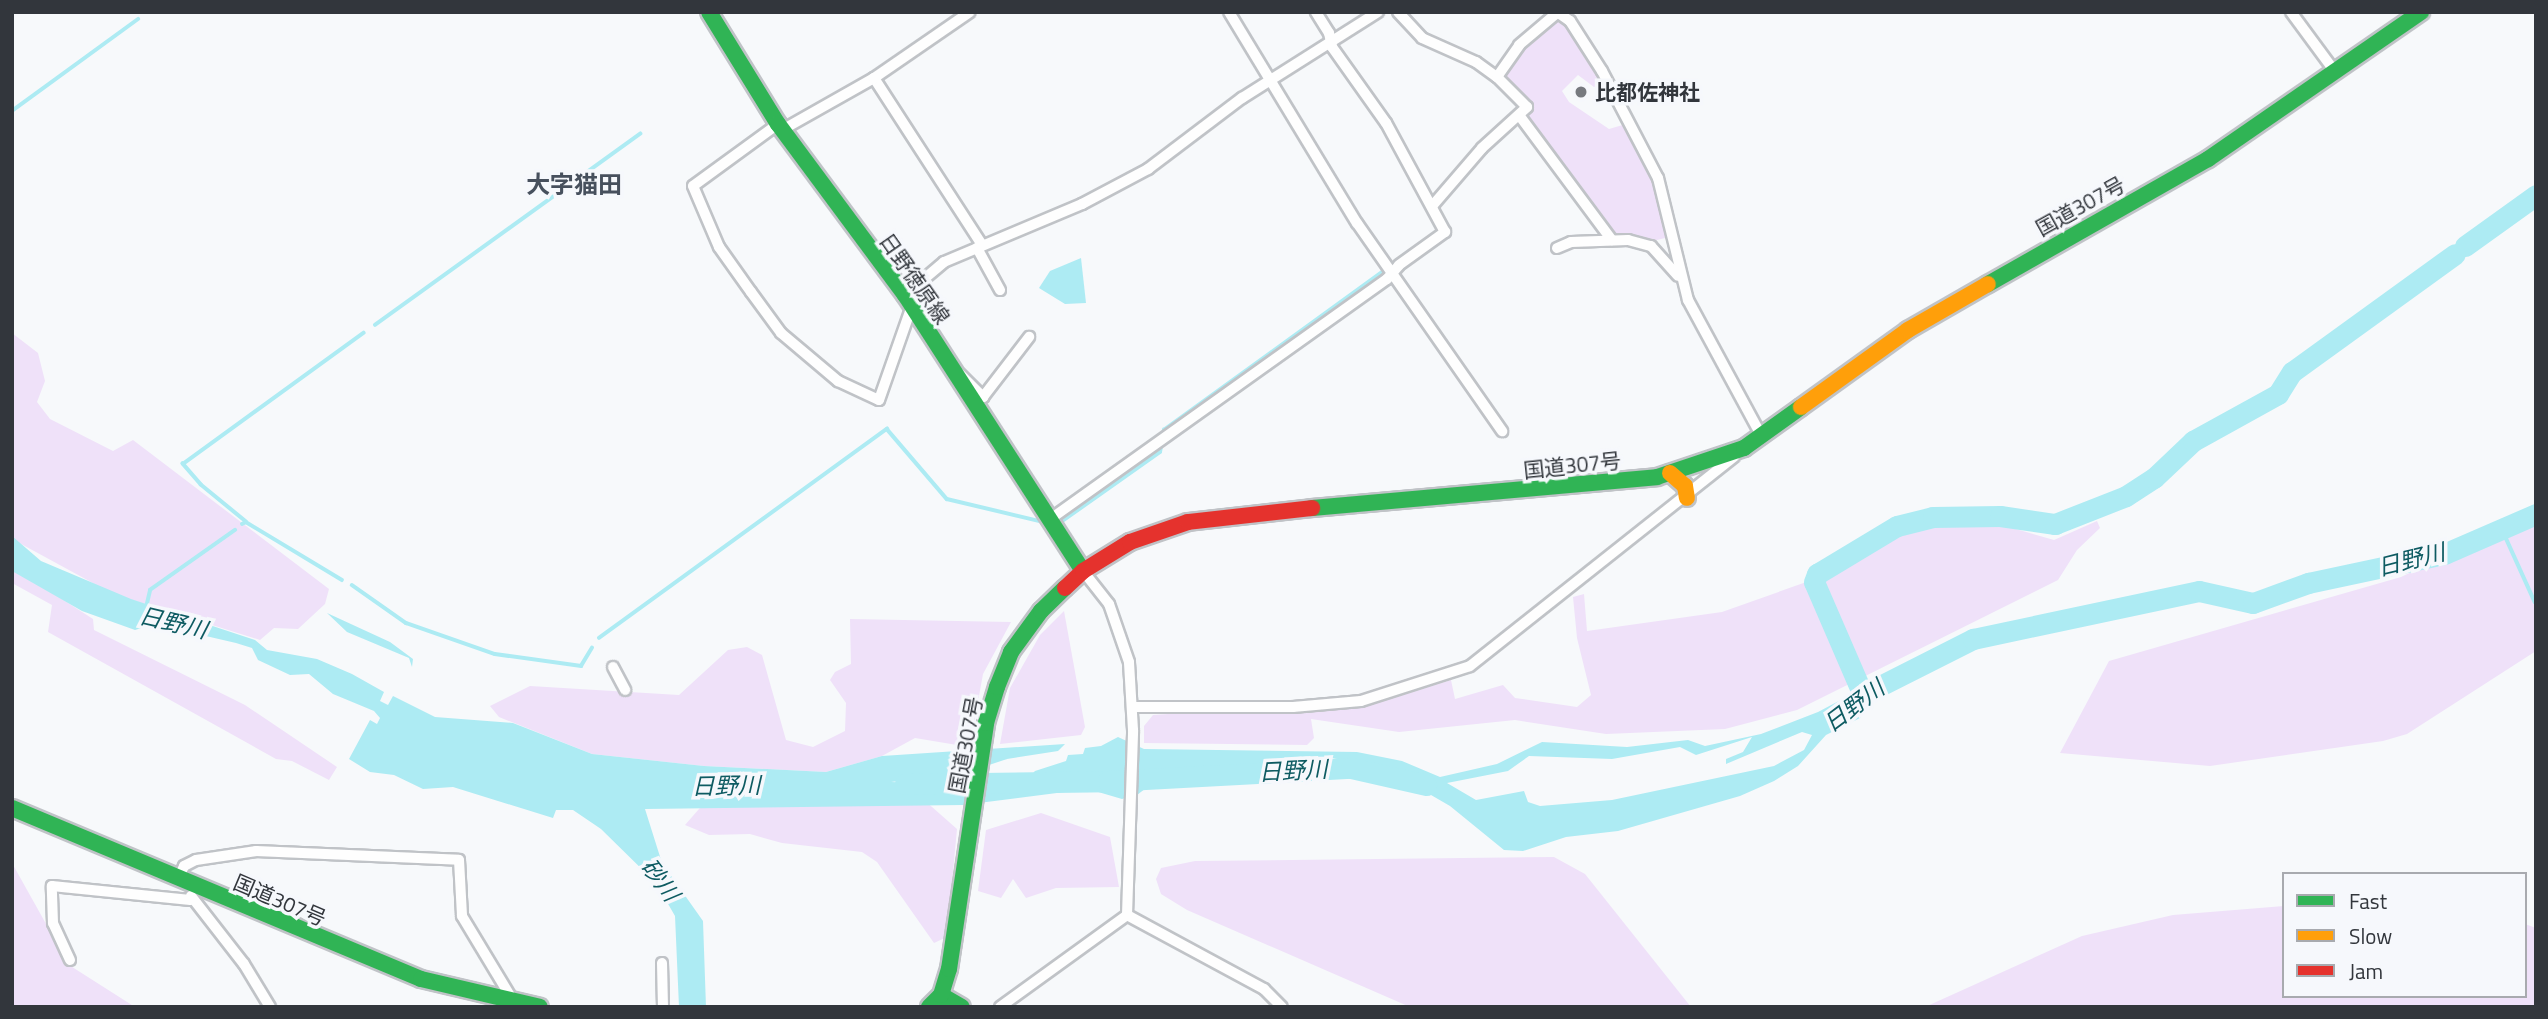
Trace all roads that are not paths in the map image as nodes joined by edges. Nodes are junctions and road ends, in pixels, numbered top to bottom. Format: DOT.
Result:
graph roads {
  1 [pos="709,12"];
  2 [pos="970,12"];
  3 [pos="1229,12"];
  4 [pos="1316,12"];
  5 [pos="1378,12"];
  6 [pos="1398,12"];
  7 [pos="1558,12"];
  8 [pos="2291,12"];
  9 [pos="2421,12"];
  10 [pos="1331,40"];
  11 [pos="2336,73"];
  12 [pos="1497,77"];
  13 [pos="874,78"];
  14 [pos="1271,83"];
  15 [pos="1519,115"];
  16 [pos="780,127"];
  17 [pos="1433,205"];
  18 [pos="1612,240"];
  19 [pos="980,247"];
  20 [pos="1557,248"];
  21 [pos="1393,272"];
  22 [pos="1678,276"];
  23 [pos="1000,290"];
  24 [pos="909,300"];
  25 [pos="1030,337"];
  26 [pos="957,375"];
  27 [pos="1502,431"];
  28 [pos="1762,437"];
  29 [pos="1744,448"];
  30 [pos="1670,473"];
  31 [pos="1687,498"];
  32 [pos="1049,520"];
  33 [pos="1083,571"];
  34 [pos="613,667"];
  35 [pos="625,690"];
  36 [pos="1133,708"];
  37 [pos="12,808"];
  38 [pos="187,889"];
  39 [pos="1127,915"];
  40 [pos="70,960"];
  41 [pos="662,963"];
  42 [pos="935,1001"];
  43 [pos="513,1002"];
  44 [pos="271,1007"];
  45 [pos="540,1007"];
  46 [pos="663,1007"];
  47 [pos="962,1007"];
  48 [pos="1000,1007"];
  49 [pos="1282,1007"];
  1 -- 16 [label="main road, 日野徳原線"];
  2 -- 13 [label="street"];
  3 -- 14 [label="street"];
  4 -- 10 [label="street"];
  5 -- 10 [label="street"];
  6 -- 12 [label="street"];
  7 -- 12 [label="street"];
  7 -- 22 [label="street"];
  8 -- 11 [label="street"];
  9 -- 11 [label="main road, 国道307号"];
  10 -- 14 [label="street"];
  10 -- 17 [label="street"];
  11 -- 28 [label="main road, 国道307号"];
  12 -- 15 [label="street"];
  13 -- 16 [label="street"];
  13 -- 19 [label="street"];
  14 -- 19 [label="street"];
  14 -- 21 [label="street"];
  15 -- 17 [label="street"];
  15 -- 18 [label="street"];
  16 -- 24 [label="main road, 日野徳原線"];
  16 -- 24 [label="street"];
  17 -- 21 [label="street"];
  18 -- 20 [label="street"];
  18 -- 22 [label="street"];
  19 -- 23 [label="street"];
  19 -- 24 [label="street"];
  21 -- 27 [label="street"];
  21 -- 32 [label="street"];
  22 -- 28 [label="street"];
  24 -- 26 [label="main road, 日野徳原線"];
  25 -- 26 [label="street"];
  26 -- 32 [label="main road, 日野徳原線"];
  28 -- 29 [label="main road, 国道307号"];
  29 -- 30 [label="main road, 国道307号"];
  29 -- 31 [label="street"];
  30 -- 31 [label="main road"];
  30 -- 33 [label="main road, 国道307号"];
  31 -- 36 [label="street"];
  32 -- 33 [label="main road, 日野徳原線"];
  33 -- 36 [label="street"];
  33 -- 42 [label="main road, 国道307号"];
  34 -- 35 [label="street"];
  36 -- 39 [label="street"];
  37 -- 38 [label="main road, 国道307号"];
  38 -- 40 [label="street"];
  38 -- 43 [label="main road, 国道307号"];
  38 -- 43 [label="street"];
  38 -- 44 [label="street"];
  39 -- 48 [label="street"];
  39 -- 49 [label="street"];
  41 -- 46 [label="street"];
  42 -- 47 [label="main road"];
  43 -- 45 [label="main road, 国道307号"];
}
